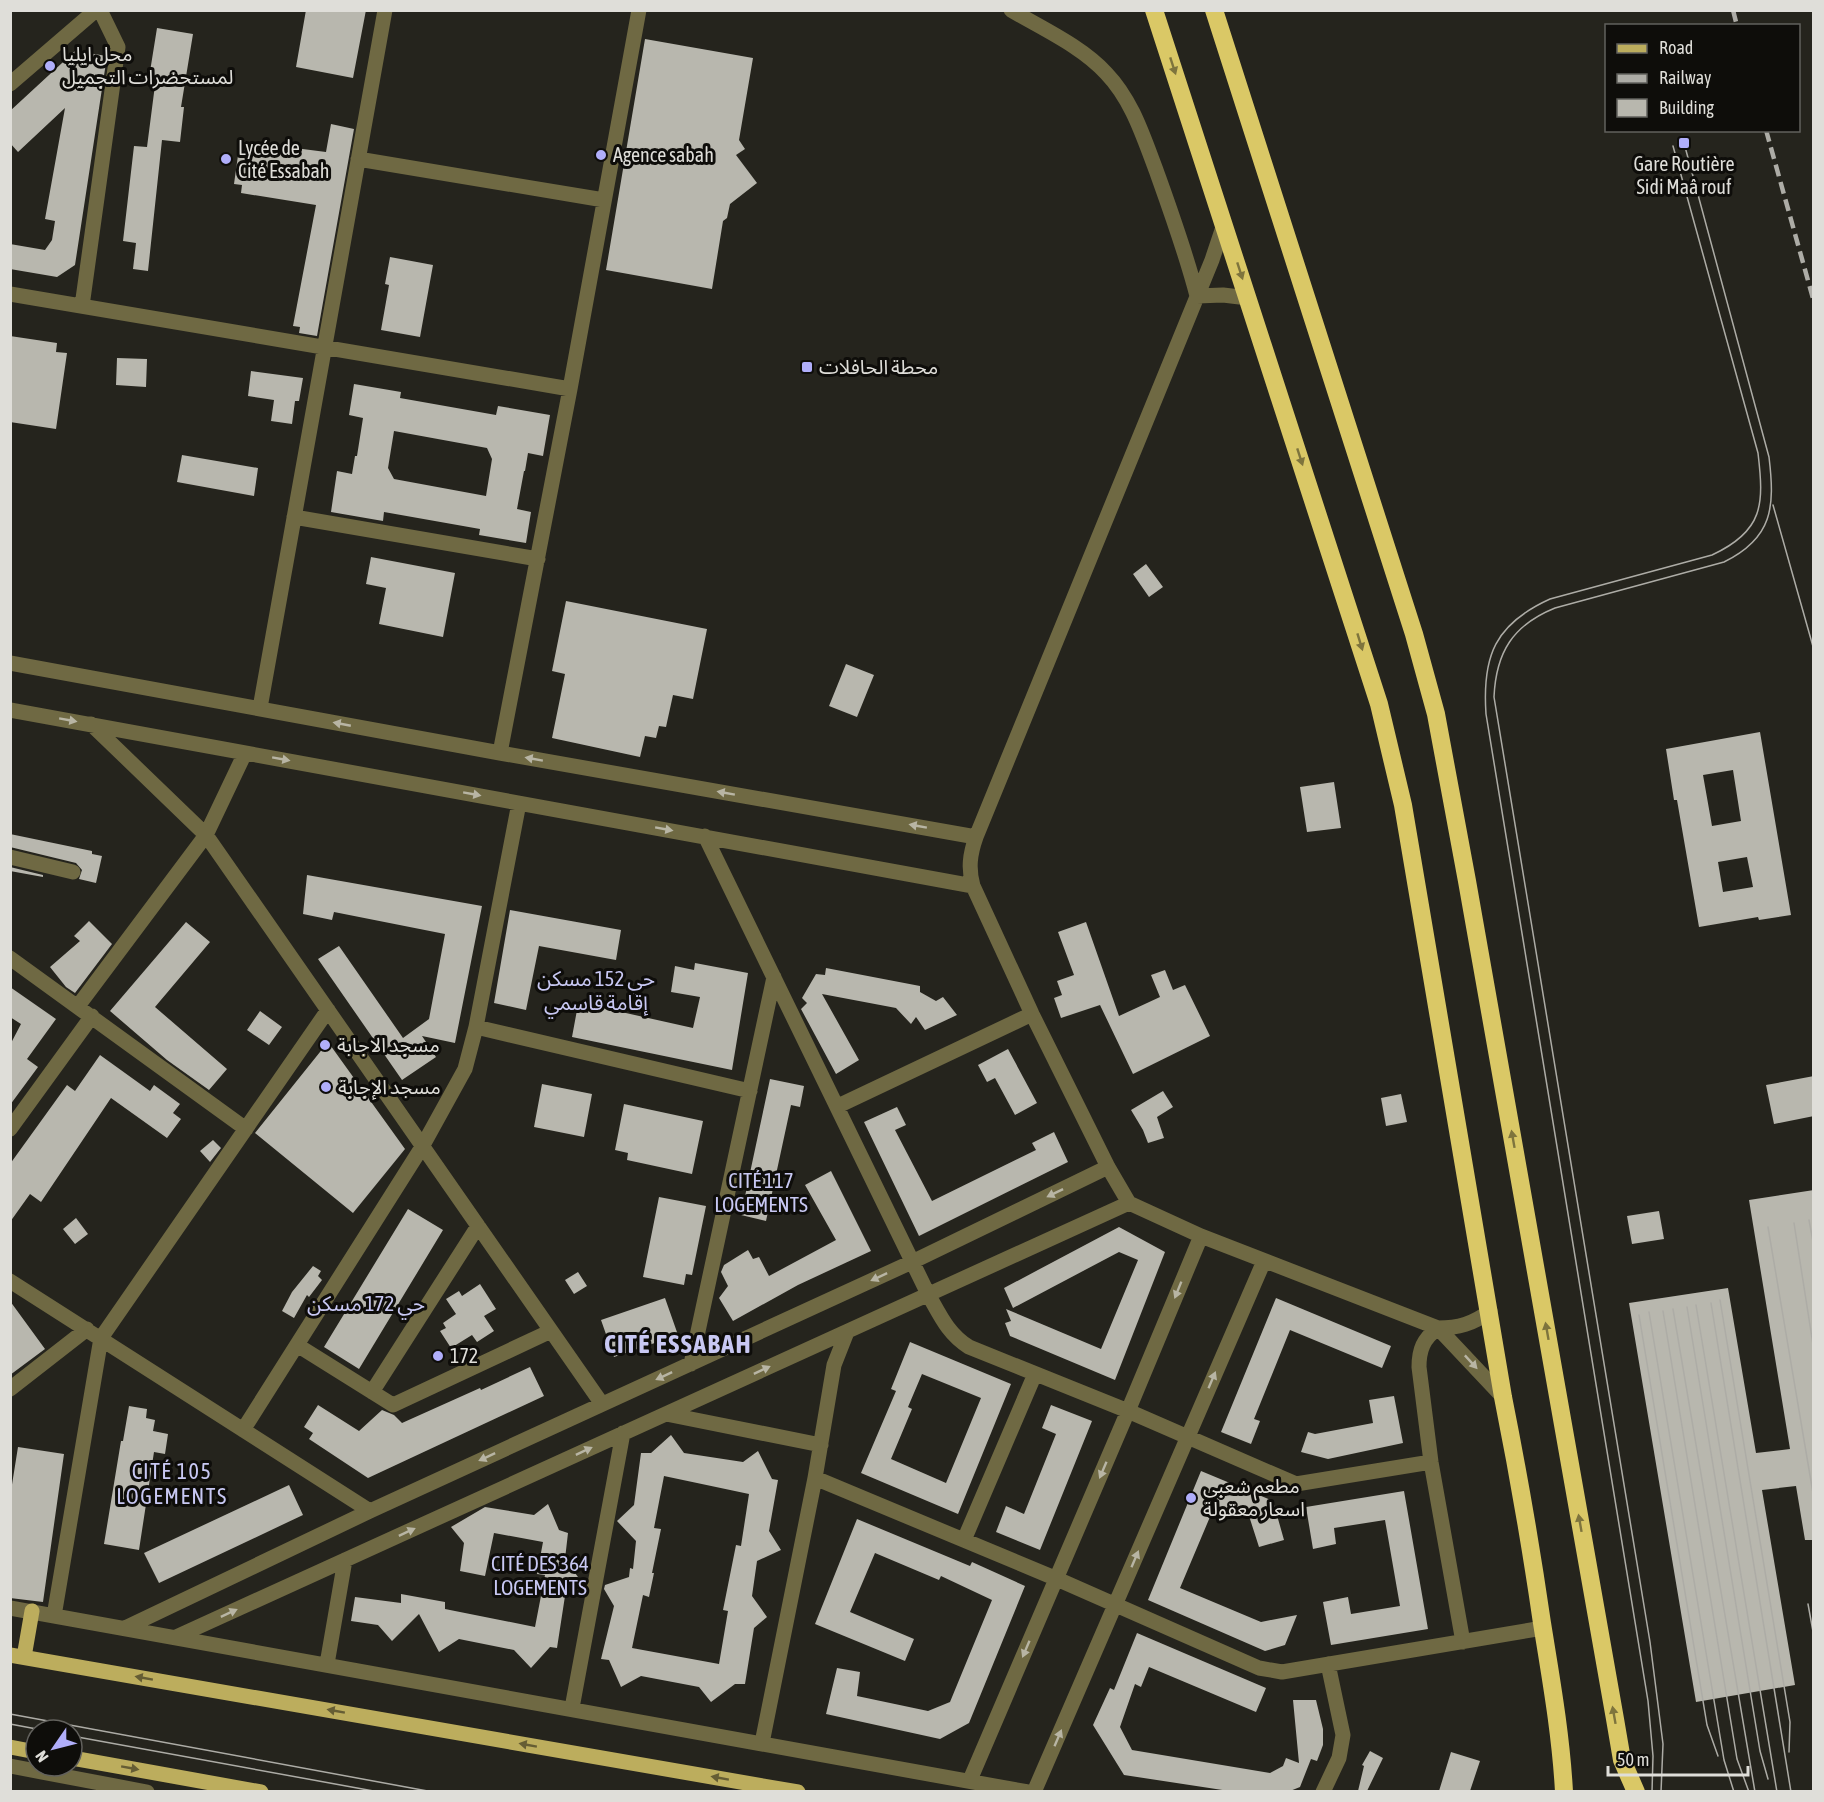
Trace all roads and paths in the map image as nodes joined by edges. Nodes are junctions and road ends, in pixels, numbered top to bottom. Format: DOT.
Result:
graph roads {
  1 [pos="98,10"];
  2 [pos="385,10"];
  3 [pos="639,10"];
  4 [pos="1011,10"];
  5 [pos="1154,10"];
  6 [pos="1215,12"];
  7 [pos="10,84"];
  8 [pos="358,159"];
  9 [pos="604,200"];
  10 [pos="1224,224"];
  11 [pos="10,294"];
  12 [pos="1197,296"];
  13 [pos="1248,298"];
  14 [pos="82,306"];
  15 [pos="324,347"];
  16 [pos="570,389"];
  17 [pos="294,517"];
  18 [pos="538,559"];
  19 [pos="10,663"];
  20 [pos="260,708"];
  21 [pos="10,710"];
  22 [pos="91,724"];
  23 [pos="245,753"];
  24 [pos="500,753"];
  25 [pos="519,803"];
  26 [pos="206,836"];
  27 [pos="705,836"];
  28 [pos="976,837"];
  29 [pos="10,857"];
  30 [pos="73,872"];
  31 [pos="973,886"];
  32 [pos="10,958"];
  33 [pos="774,977"];
  34 [pos="78,1006"];
  35 [pos="328,1010"];
  36 [pos="1032,1014"];
  37 [pos="92,1016"];
  38 [pos="476,1027"];
  39 [pos="750,1090"];
  40 [pos="837,1106"];
  41 [pos="10,1129"];
  42 [pos="246,1129"];
  43 [pos="422,1147"];
  44 [pos="1108,1167"];
  45 [pos="1129,1203"];
  46 [pos="478,1226"];
  47 [pos="1201,1236"];
  48 [pos="914,1261"];
  49 [pos="1264,1261"];
  50 [pos="14,1288"];
  51 [pos="928,1294"];
  52 [pos="1490,1311"];
  53 [pos="1438,1328"];
  54 [pos="87,1329"];
  55 [pos="551,1331"];
  56 [pos="847,1332"];
  57 [pos="101,1338"];
  58 [pos="297,1345"];
  59 [pos="691,1364"];
  60 [pos="1035,1374"];
  61 [pos="10,1389"];
  62 [pos="372,1392"];
  63 [pos="1503,1397"];
  64 [pos="602,1404"];
  65 [pos="1128,1411"];
  66 [pos="666,1414"];
  67 [pos="243,1430"];
  68 [pos="623,1433"];
  69 [pos="1188,1437"];
  70 [pos="821,1445"];
  71 [pos="1431,1462"];
  72 [pos="815,1478"];
  73 [pos="370,1511"];
  74 [pos="964,1540"];
  75 [pos="345,1560"];
  76 [pos="1057,1579"];
  77 [pos="1116,1604"];
  78 [pos="10,1608"];
  79 [pos="32,1611"];
  80 [pos="54,1616"];
  81 [pos="125,1628"];
  82 [pos="1543,1628"];
  83 [pos="176,1637"];
  84 [pos="1463,1642"];
  85 [pos="17,1656"];
  86 [pos="1328,1664"];
  87 [pos="327,1665"];
  88 [pos="572,1708"];
  89 [pos="762,1743"];
  90 [pos="84,1760"];
  91 [pos="10,1766"];
  92 [pos="970,1780"];
  93 [pos="147,1791"];
  94 [pos="261,1791"];
  95 [pos="798,1791"];
  96 [pos="1028,1791"];
  97 [pos="1034,1791"];
  98 [pos="1323,1791"];
  99 [pos="1564,1791"];
  100 [pos="1636,1791"];
  1 -- 7 [label="street"];
  1 -- 14 [label="street"];
  2 -- 8 [label="street"];
  3 -- 9 [label="street"];
  4 -- 12 [label="street"];
  5 -- 10 [label="highway, one-way"];
  100 -- 6 [label="highway, one-way"];
  8 -- 9 [label="street"];
  8 -- 15 [label="street"];
  9 -- 16 [label="street"];
  10 -- 12 [label="street"];
  10 -- 13 [label="highway, one-way"];
  11 -- 14 [label="street"];
  12 -- 13 [label="street"];
  12 -- 28 [label="street"];
  13 -- 52 [label="highway, one-way"];
  14 -- 15 [label="street"];
  15 -- 16 [label="street"];
  15 -- 17 [label="street"];
  16 -- 18 [label="street"];
  17 -- 18 [label="street"];
  17 -- 20 [label="street"];
  18 -- 24 [label="street"];
  19 -- 20 [label="street"];
  24 -- 20 [label="street, one-way"];
  21 -- 22 [label="street, one-way"];
  22 -- 23 [label="street"];
  22 -- 26 [label="street"];
  23 -- 25 [label="street, one-way"];
  23 -- 26 [label="street"];
  28 -- 24 [label="street, one-way"];
  25 -- 27 [label="street, one-way"];
  25 -- 38 [label="street"];
  26 -- 34 [label="street"];
  26 -- 35 [label="street"];
  27 -- 31 [label="street"];
  27 -- 33 [label="street"];
  28 -- 31 [label="street"];
  29 -- 30 [label="street"];
  31 -- 36 [label="street"];
  32 -- 34 [label="street"];
  33 -- 39 [label="street"];
  33 -- 40 [label="street"];
  34 -- 37 [label="street"];
  35 -- 42 [label="street"];
  35 -- 43 [label="street"];
  36 -- 40 [label="street"];
  36 -- 44 [label="street"];
  37 -- 41 [label="street"];
  37 -- 42 [label="street"];
  38 -- 39 [label="street"];
  38 -- 43 [label="street"];
  39 -- 59 [label="street"];
  40 -- 48 [label="street"];
  42 -- 57 [label="street"];
  43 -- 46 [label="street"];
  43 -- 58 [label="street"];
  44 -- 45 [label="street"];
  44 -- 48 [label="street, one-way"];
  45 -- 47 [label="street"];
  45 -- 51 [label="street"];
  46 -- 55 [label="street"];
  46 -- 62 [label="street"];
  47 -- 49 [label="street"];
  47 -- 65 [label="street, one-way"];
  48 -- 51 [label="street"];
  48 -- 59 [label="street, one-way"];
  49 -- 53 [label="street"];
  69 -- 49 [label="street, one-way"];
  50 -- 54 [label="street"];
  51 -- 56 [label="street"];
  51 -- 60 [label="street"];
  52 -- 53 [label="street"];
  52 -- 63 [label="highway"];
  53 -- 63 [label="street, one-way"];
  53 -- 71 [label="street"];
  54 -- 57 [label="street"];
  54 -- 61 [label="street"];
  55 -- 62 [label="street"];
  55 -- 64 [label="street"];
  66 -- 56 [label="street, one-way"];
  56 -- 70 [label="street"];
  57 -- 67 [label="street"];
  57 -- 80 [label="street"];
  58 -- 62 [label="street"];
  58 -- 67 [label="street"];
  59 -- 64 [label="street, one-way"];
  60 -- 65 [label="street"];
  60 -- 74 [label="street"];
  63 -- 82 [label="highway"];
  64 -- 73 [label="street, one-way"];
  65 -- 69 [label="street"];
  65 -- 76 [label="street, one-way"];
  66 -- 68 [label="street"];
  66 -- 70 [label="street"];
  67 -- 73 [label="street"];
  75 -- 68 [label="street, one-way"];
  68 -- 88 [label="street"];
  69 -- 71 [label="street"];
  77 -- 69 [label="street, one-way"];
  70 -- 72 [label="street"];
  71 -- 84 [label="street"];
  72 -- 74 [label="street"];
  72 -- 89 [label="street"];
  73 -- 81 [label="street"];
  74 -- 76 [label="street"];
  83 -- 75 [label="street, one-way"];
  75 -- 87 [label="street"];
  76 -- 77 [label="street"];
  76 -- 92 [label="street, one-way"];
  77 -- 86 [label="street"];
  97 -- 77 [label="street, one-way"];
  78 -- 79 [label="street"];
  79 -- 80 [label="street"];
  79 -- 85 [label="main road"];
  80 -- 81 [label="street"];
  81 -- 83 [label="street"];
  82 -- 84 [label="street"];
  82 -- 99 [label="highway"];
  83 -- 87 [label="street"];
  84 -- 86 [label="street"];
  95 -- 85 [label="main road, one-way"];
  86 -- 98 [label="street"];
  87 -- 88 [label="street"];
  88 -- 89 [label="street"];
  89 -- 92 [label="street"];
  90 -- 94 [label="main road, one-way"];
  91 -- 93 [label="street"];
  92 -- 96 [label="street"];
}
